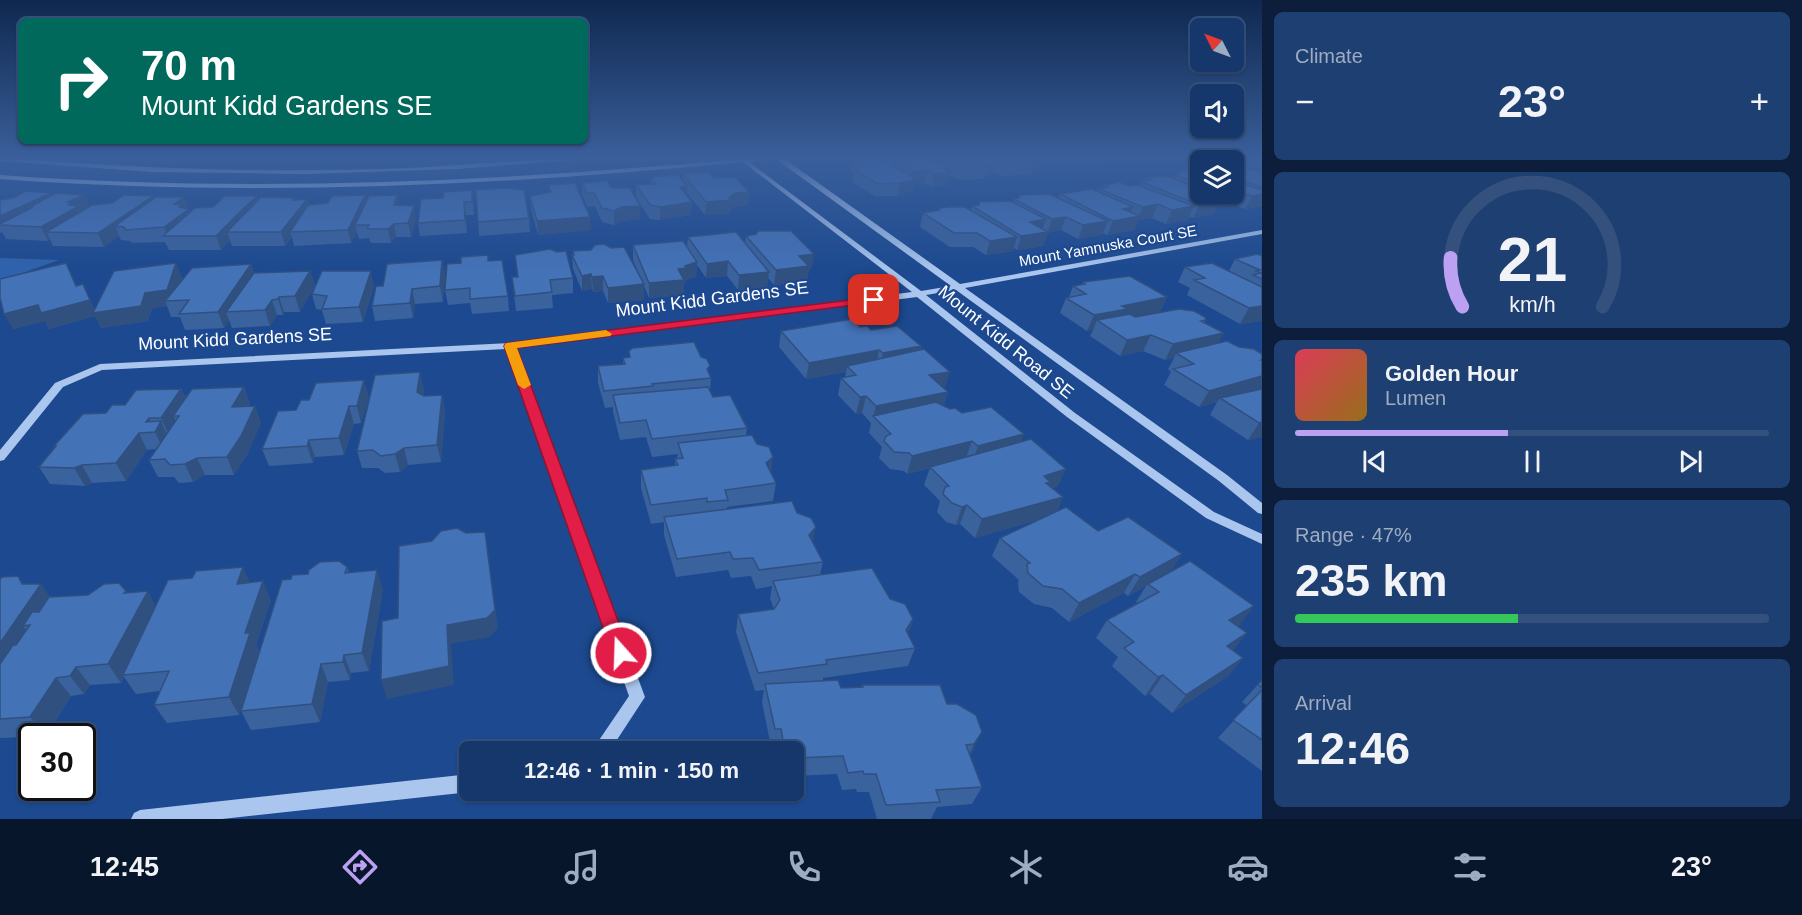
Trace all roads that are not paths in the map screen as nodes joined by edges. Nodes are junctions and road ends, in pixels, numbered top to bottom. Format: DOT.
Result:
graph roads {
  1 [pos="789,195"];
  2 [pos="831,195"];
  3 [pos="1262,232"];
  4 [pos="959,286"];
  5 [pos="920,294"];
  6 [pos="510,346"];
  7 [pos="0,457"];
  8 [pos="1262,510"];
  9 [pos="1262,539"];
  10 [pos="607,741"];
  11 [pos="459,784"];
  12 [pos="140,819"];
  1 -- 5 [label="street, Mount Kidd Road SE"];
  2 -- 4 [label="street, Mount Kidd Road SE"];
  3 -- 4 [label="street, Mount Yamnuska Court SE"];
  4 -- 5 [label="street, Mount Yamnuska Court SE"];
  4 -- 8 [label="street, Mount Kidd Road SE"];
  5 -- 6 [label="street, Mount Kidd Gardens SE"];
  5 -- 9 [label="street, Mount Kidd Road SE"];
  6 -- 7 [label="street, Mount Kidd Gardens SE"];
  6 -- 10 [label="street"];
  11 -- 12 [label="street"];
}
